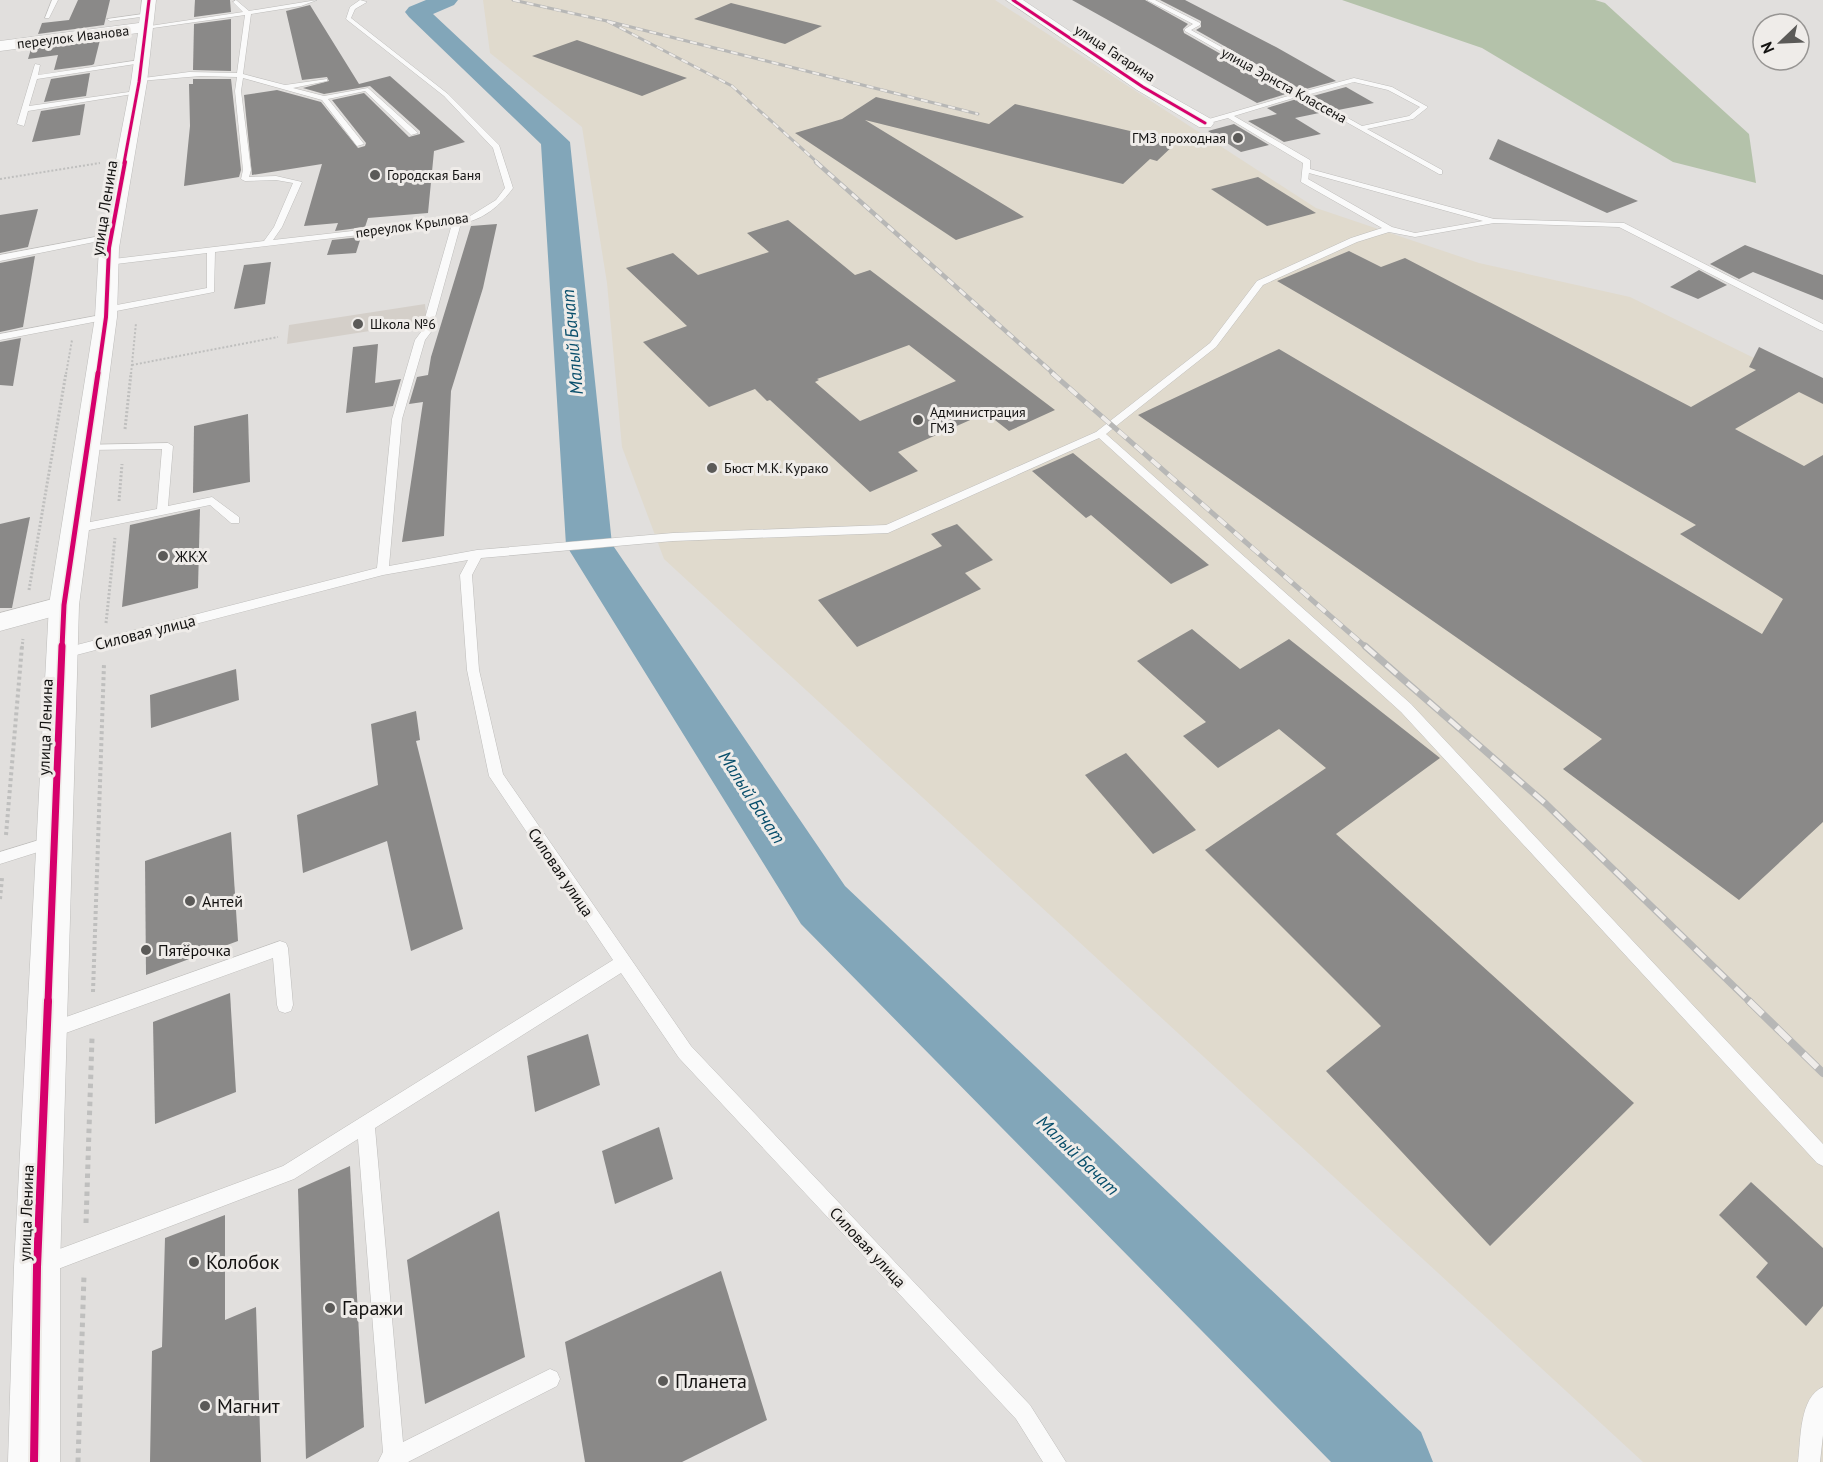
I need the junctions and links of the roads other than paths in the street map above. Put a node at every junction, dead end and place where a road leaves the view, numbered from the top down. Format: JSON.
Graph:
{"nodes":[{"id":1,"x":55,"y":0,"type":"edge"},
{"id":2,"x":314,"y":0,"type":"edge"},
{"id":3,"x":363,"y":0,"type":"edge"},
{"id":4,"x":1013,"y":0,"type":"edge"},
{"id":5,"x":1150,"y":0,"type":"edge"},
{"id":6,"x":236,"y":2,"type":"dead end"},
{"id":7,"x":248,"y":13,"type":"junction"},
{"id":8,"x":148,"y":14,"type":"edge"},
{"id":9,"x":47,"y":17,"type":"dead end"},
{"id":10,"x":110,"y":19,"type":"dead end"},
{"id":11,"x":0,"y":46,"type":"edge"},
{"id":12,"x":37,"y":65,"type":"dead end"},
{"id":13,"x":238,"y":75,"type":"junction"},
{"id":14,"x":34,"y":77,"type":"junction"},
{"id":15,"x":139,"y":78,"type":"junction"},
{"id":16,"x":325,"y":80,"type":"dead end"},
{"id":17,"x":286,"y":87,"type":"junction"},
{"id":18,"x":1302,"y":95,"type":"junction"},
{"id":19,"x":324,"y":98,"type":"junction"},
{"id":20,"x":25,"y":109,"type":"junction"},
{"id":21,"x":1228,"y":115,"type":"junction"},
{"id":22,"x":1205,"y":123,"type":"joint"},
{"id":23,"x":21,"y":124,"type":"dead end"},
{"id":24,"x":1360,"y":128,"type":"junction"},
{"id":25,"x":414,"y":133,"type":"dead end"},
{"id":26,"x":360,"y":144,"type":"dead end"},
{"id":27,"x":1306,"y":170,"type":"junction"},
{"id":28,"x":1439,"y":172,"type":"dead end"},
{"id":29,"x":1494,"y":221,"type":"junction"},
{"id":30,"x":457,"y":222,"type":"junction"},
{"id":31,"x":1389,"y":229,"type":"junction"},
{"id":32,"x":111,"y":236,"type":"junction"},
{"id":33,"x":267,"y":243,"type":"junction"},
{"id":34,"x":211,"y":250,"type":"junction"},
{"id":35,"x":0,"y":258,"type":"edge"},
{"id":36,"x":108,"y":262,"type":"junction"},
{"id":37,"x":106,"y":314,"type":"junction"},
{"id":38,"x":1823,"y":328,"type":"edge"},
{"id":39,"x":0,"y":337,"type":"edge"},
{"id":40,"x":1100,"y":434,"type":"junction"},
{"id":41,"x":87,"y":447,"type":"junction"},
{"id":42,"x":162,"y":511,"type":"junction"},
{"id":43,"x":235,"y":519,"type":"dead end"},
{"id":44,"x":75,"y":529,"type":"junction"},
{"id":45,"x":477,"y":554,"type":"junction"},
{"id":46,"x":383,"y":572,"type":"junction"},
{"id":47,"x":64,"y":605,"type":"junction"},
{"id":48,"x":0,"y":622,"type":"edge"},
{"id":49,"x":61,"y":654,"type":"junction"},
{"id":50,"x":54,"y":841,"type":"junction"},
{"id":51,"x":2,"y":857,"type":"edge"},
{"id":52,"x":623,"y":963,"type":"junction"},
{"id":53,"x":285,"y":1005,"type":"dead end"},
{"id":54,"x":47,"y":1031,"type":"junction"},
{"id":55,"x":366,"y":1124,"type":"junction"},
{"id":56,"x":1823,"y":1157,"type":"edge"},
{"id":57,"x":38,"y":1267,"type":"junction"},
{"id":58,"x":550,"y":1378,"type":"dead end"},
{"id":59,"x":1823,"y":1397,"type":"edge"},
{"id":60,"x":391,"y":1461,"type":"edge"},
{"id":61,"x":34,"y":1462,"type":"edge"},
{"id":62,"x":1054,"y":1462,"type":"edge"},
{"id":63,"x":1809,"y":1462,"type":"edge"}],
"edges":[{"from":1,"to":9,"type":"lane"},
{"from":2,"to":7,"type":"lane"},
{"from":3,"to":30,"type":"lane","name":"переулок Крылова"},
{"from":4,"to":22,"type":"street","name":"улица Гагарина"},
{"from":5,"to":18,"type":"lane","name":"улица Эрнста Классена"},
{"from":6,"to":7,"type":"lane"},
{"from":7,"to":8,"type":"lane"},
{"from":7,"to":13,"type":"lane"},
{"from":8,"to":10,"type":"lane"},
{"from":8,"to":11,"type":"street","name":"переулок Иванова"},
{"from":8,"to":15,"type":"street","name":"улица Ленина"},
{"from":12,"to":14,"type":"lane"},
{"from":13,"to":15,"type":"lane"},
{"from":13,"to":17,"type":"lane"},
{"from":13,"to":33,"type":"lane"},
{"from":14,"to":15,"type":"lane"},
{"from":14,"to":20,"type":"lane"},
{"from":15,"to":20,"type":"lane"},
{"from":15,"to":32,"type":"street","name":"улица Ленина"},
{"from":16,"to":17,"type":"lane"},
{"from":17,"to":19,"type":"lane"},
{"from":18,"to":21,"type":"lane"},
{"from":18,"to":24,"type":"lane","name":"улица Эрнста Классена"},
{"from":18,"to":24,"type":"lane"},
{"from":19,"to":25,"type":"lane"},
{"from":19,"to":26,"type":"lane"},
{"from":20,"to":23,"type":"lane"},
{"from":21,"to":22,"type":"lane"},
{"from":21,"to":27,"type":"lane"},
{"from":24,"to":28,"type":"lane","name":"улица Эрнста Классена"},
{"from":27,"to":29,"type":"lane"},
{"from":27,"to":31,"type":"lane"},
{"from":29,"to":31,"type":"lane"},
{"from":29,"to":38,"type":"lane"},
{"from":30,"to":33,"type":"lane","name":"переулок Крылова"},
{"from":30,"to":46,"type":"lane"},
{"from":31,"to":40,"type":"lane"},
{"from":32,"to":35,"type":"lane"},
{"from":32,"to":36,"type":"street","name":"улица Ленина"},
{"from":33,"to":34,"type":"lane","name":"переулок Крылова"},
{"from":34,"to":36,"type":"lane","name":"переулок Крылова"},
{"from":34,"to":37,"type":"lane"},
{"from":36,"to":37,"type":"street","name":"улица Ленина"},
{"from":37,"to":39,"type":"lane"},
{"from":37,"to":41,"type":"street","name":"улица Ленина"},
{"from":40,"to":45,"type":"lane"},
{"from":40,"to":56,"type":"lane"},
{"from":41,"to":42,"type":"lane"},
{"from":41,"to":44,"type":"street","name":"улица Ленина"},
{"from":42,"to":43,"type":"lane"},
{"from":42,"to":44,"type":"lane"},
{"from":44,"to":47,"type":"street","name":"улица Ленина"},
{"from":45,"to":46,"type":"lane","name":"Силовая улица"},
{"from":45,"to":52,"type":"lane","name":"Силовая улица"},
{"from":46,"to":49,"type":"lane","name":"Силовая улица"},
{"from":47,"to":48,"type":"street"},
{"from":47,"to":49,"type":"street","name":"улица Ленина"},
{"from":49,"to":50,"type":"street","name":"улица Ленина"},
{"from":50,"to":51,"type":"lane"},
{"from":50,"to":54,"type":"street","name":"улица Ленина"},
{"from":52,"to":55,"type":"lane"},
{"from":52,"to":62,"type":"lane","name":"Силовая улица"},
{"from":53,"to":54,"type":"lane"},
{"from":54,"to":57,"type":"street","name":"улица Ленина"},
{"from":55,"to":57,"type":"lane"},
{"from":55,"to":60,"type":"lane"},
{"from":57,"to":61,"type":"street","name":"улица Ленина"},
{"from":58,"to":60,"type":"lane"},
{"from":59,"to":63,"type":"lane"}]}
